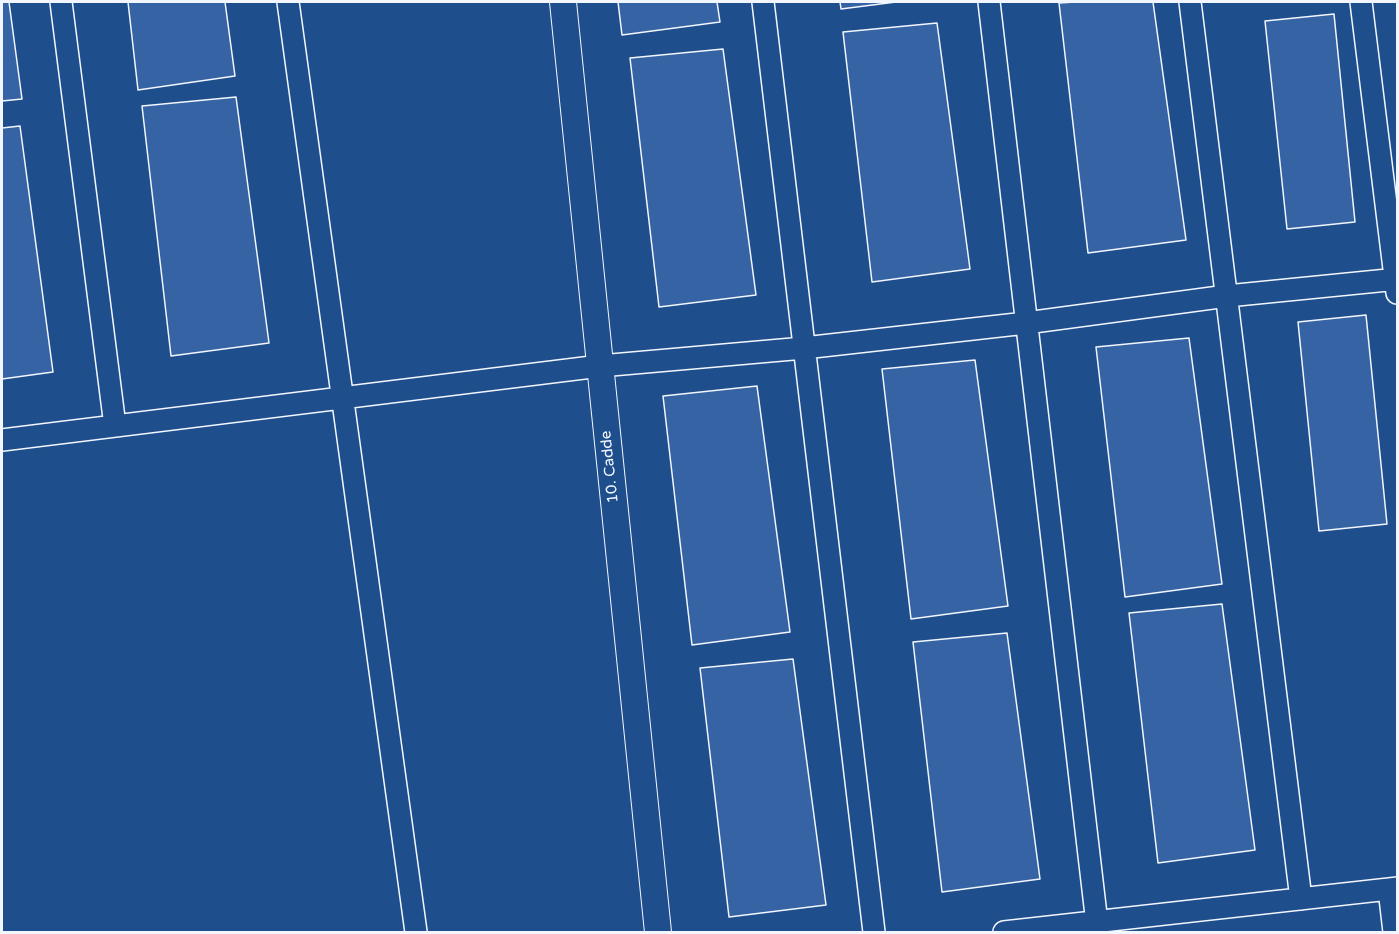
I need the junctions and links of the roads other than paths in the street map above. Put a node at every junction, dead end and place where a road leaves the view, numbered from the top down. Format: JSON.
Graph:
{"nodes":[{"id":1,"x":61,"y":2,"type":"edge"},
{"id":2,"x":288,"y":2,"type":"edge"},
{"id":3,"x":563,"y":2,"type":"edge"},
{"id":4,"x":763,"y":2,"type":"edge"},
{"id":5,"x":989,"y":2,"type":"edge"},
{"id":6,"x":1190,"y":2,"type":"edge"},
{"id":7,"x":1361,"y":2,"type":"edge"},
{"id":8,"x":1397,"y":284,"type":"edge"},
{"id":9,"x":1227,"y":296,"type":"junction"},
{"id":10,"x":1026,"y":323,"type":"junction"},
{"id":11,"x":804,"y":348,"type":"junction"},
{"id":12,"x":600,"y":366,"type":"junction"},
{"id":13,"x":342,"y":398,"type":"junction"},
{"id":14,"x":115,"y":426,"type":"junction"},
{"id":15,"x":2,"y":440,"type":"edge"},
{"id":16,"x":1393,"y":889,"type":"edge"},
{"id":17,"x":1301,"y":899,"type":"junction"},
{"id":18,"x":1098,"y":927,"type":"edge"},
{"id":19,"x":416,"y":933,"type":"edge"},
{"id":20,"x":657,"y":933,"type":"edge"},
{"id":21,"x":874,"y":933,"type":"edge"},
{"id":22,"x":1004,"y":933,"type":"edge"},
{"id":23,"x":1394,"y":933,"type":"edge"}],
"edges":[{"from":1,"to":14,"type":"street"},
{"from":2,"to":13,"type":"street"},
{"from":3,"to":12,"type":"street","name":"10. Cadde"},
{"from":4,"to":11,"type":"street"},
{"from":5,"to":10,"type":"street"},
{"from":6,"to":9,"type":"street"},
{"from":7,"to":8,"type":"street"},
{"from":8,"to":9,"type":"street"},
{"from":9,"to":10,"type":"street"},
{"from":9,"to":17,"type":"street"},
{"from":10,"to":11,"type":"street"},
{"from":10,"to":18,"type":"street"},
{"from":11,"to":12,"type":"street"},
{"from":11,"to":21,"type":"street"},
{"from":12,"to":13,"type":"street"},
{"from":12,"to":20,"type":"street","name":"10. Cadde"},
{"from":13,"to":14,"type":"street"},
{"from":13,"to":19,"type":"street"},
{"from":14,"to":15,"type":"street"},
{"from":16,"to":17,"type":"street"},
{"from":16,"to":23,"type":"street"},
{"from":17,"to":18,"type":"street"},
{"from":18,"to":22,"type":"street"}]}
